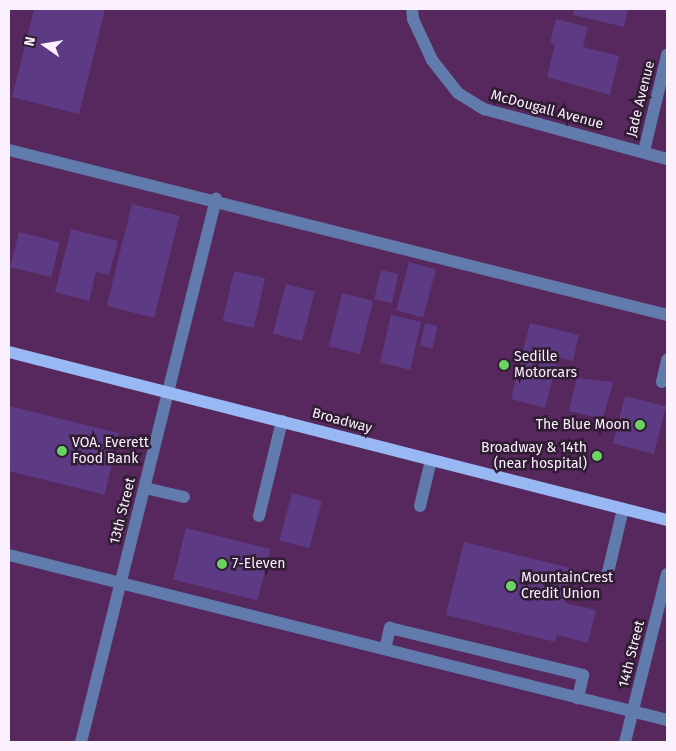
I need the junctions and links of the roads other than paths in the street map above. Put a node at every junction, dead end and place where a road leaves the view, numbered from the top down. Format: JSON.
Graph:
{"nodes":[{"id":1,"x":412,"y":9,"type":"edge"},
{"id":2,"x":667,"y":55,"type":"edge"},
{"id":3,"x":9,"y":150,"type":"edge"},
{"id":4,"x":644,"y":150,"type":"junction"},
{"id":5,"x":667,"y":159,"type":"edge"},
{"id":6,"x":216,"y":199,"type":"junction"},
{"id":7,"x":667,"y":315,"type":"edge"},
{"id":8,"x":9,"y":352,"type":"edge"},
{"id":9,"x":667,"y":360,"type":"edge"},
{"id":10,"x":662,"y":382,"type":"dead end"},
{"id":11,"x":169,"y":392,"type":"junction"},
{"id":12,"x":282,"y":421,"type":"junction"},
{"id":13,"x":431,"y":460,"type":"junction"},
{"id":14,"x":145,"y":488,"type":"junction"},
{"id":15,"x":184,"y":497,"type":"dead end"},
{"id":16,"x":420,"y":506,"type":"dead end"},
{"id":17,"x":622,"y":509,"type":"junction"},
{"id":18,"x":259,"y":516,"type":"dead end"},
{"id":19,"x":667,"y":520,"type":"edge"},
{"id":20,"x":9,"y":555,"type":"edge"},
{"id":21,"x":608,"y":572,"type":"dead end"},
{"id":22,"x":667,"y":574,"type":"edge"},
{"id":23,"x":121,"y":583,"type":"junction"},
{"id":24,"x":384,"y":649,"type":"junction"},
{"id":25,"x":578,"y":698,"type":"junction"},
{"id":26,"x":633,"y":712,"type":"junction"},
{"id":27,"x":667,"y":720,"type":"edge"},
{"id":28,"x":82,"y":742,"type":"edge"},
{"id":29,"x":625,"y":742,"type":"edge"}],
"edges":[{"from":1,"to":4,"type":"street","name":"McDougall Avenue"},
{"from":2,"to":4,"type":"street","name":"Jade Avenue"},
{"from":3,"to":6,"type":"street"},
{"from":4,"to":5,"type":"street","name":"McDougall Avenue"},
{"from":6,"to":7,"type":"street"},
{"from":6,"to":11,"type":"street","name":"13th Street"},
{"from":8,"to":11,"type":"main road","name":"Broadway"},
{"from":9,"to":10,"type":"street"},
{"from":11,"to":12,"type":"main road","name":"Broadway"},
{"from":11,"to":14,"type":"street","name":"13th Street"},
{"from":12,"to":13,"type":"main road","name":"Broadway"},
{"from":12,"to":18,"type":"street"},
{"from":13,"to":16,"type":"street"},
{"from":13,"to":17,"type":"main road","name":"Broadway"},
{"from":14,"to":15,"type":"street"},
{"from":14,"to":23,"type":"street","name":"13th Street"},
{"from":17,"to":19,"type":"main road","name":"Broadway"},
{"from":17,"to":21,"type":"street"},
{"from":20,"to":23,"type":"street"},
{"from":22,"to":26,"type":"street","name":"14th Street"},
{"from":23,"to":24,"type":"street"},
{"from":23,"to":28,"type":"street","name":"13th Street"},
{"from":24,"to":25,"type":"street"},
{"from":24,"to":25,"type":"street"},
{"from":25,"to":26,"type":"street"},
{"from":26,"to":27,"type":"street"},
{"from":26,"to":29,"type":"street","name":"14th Street"}]}
